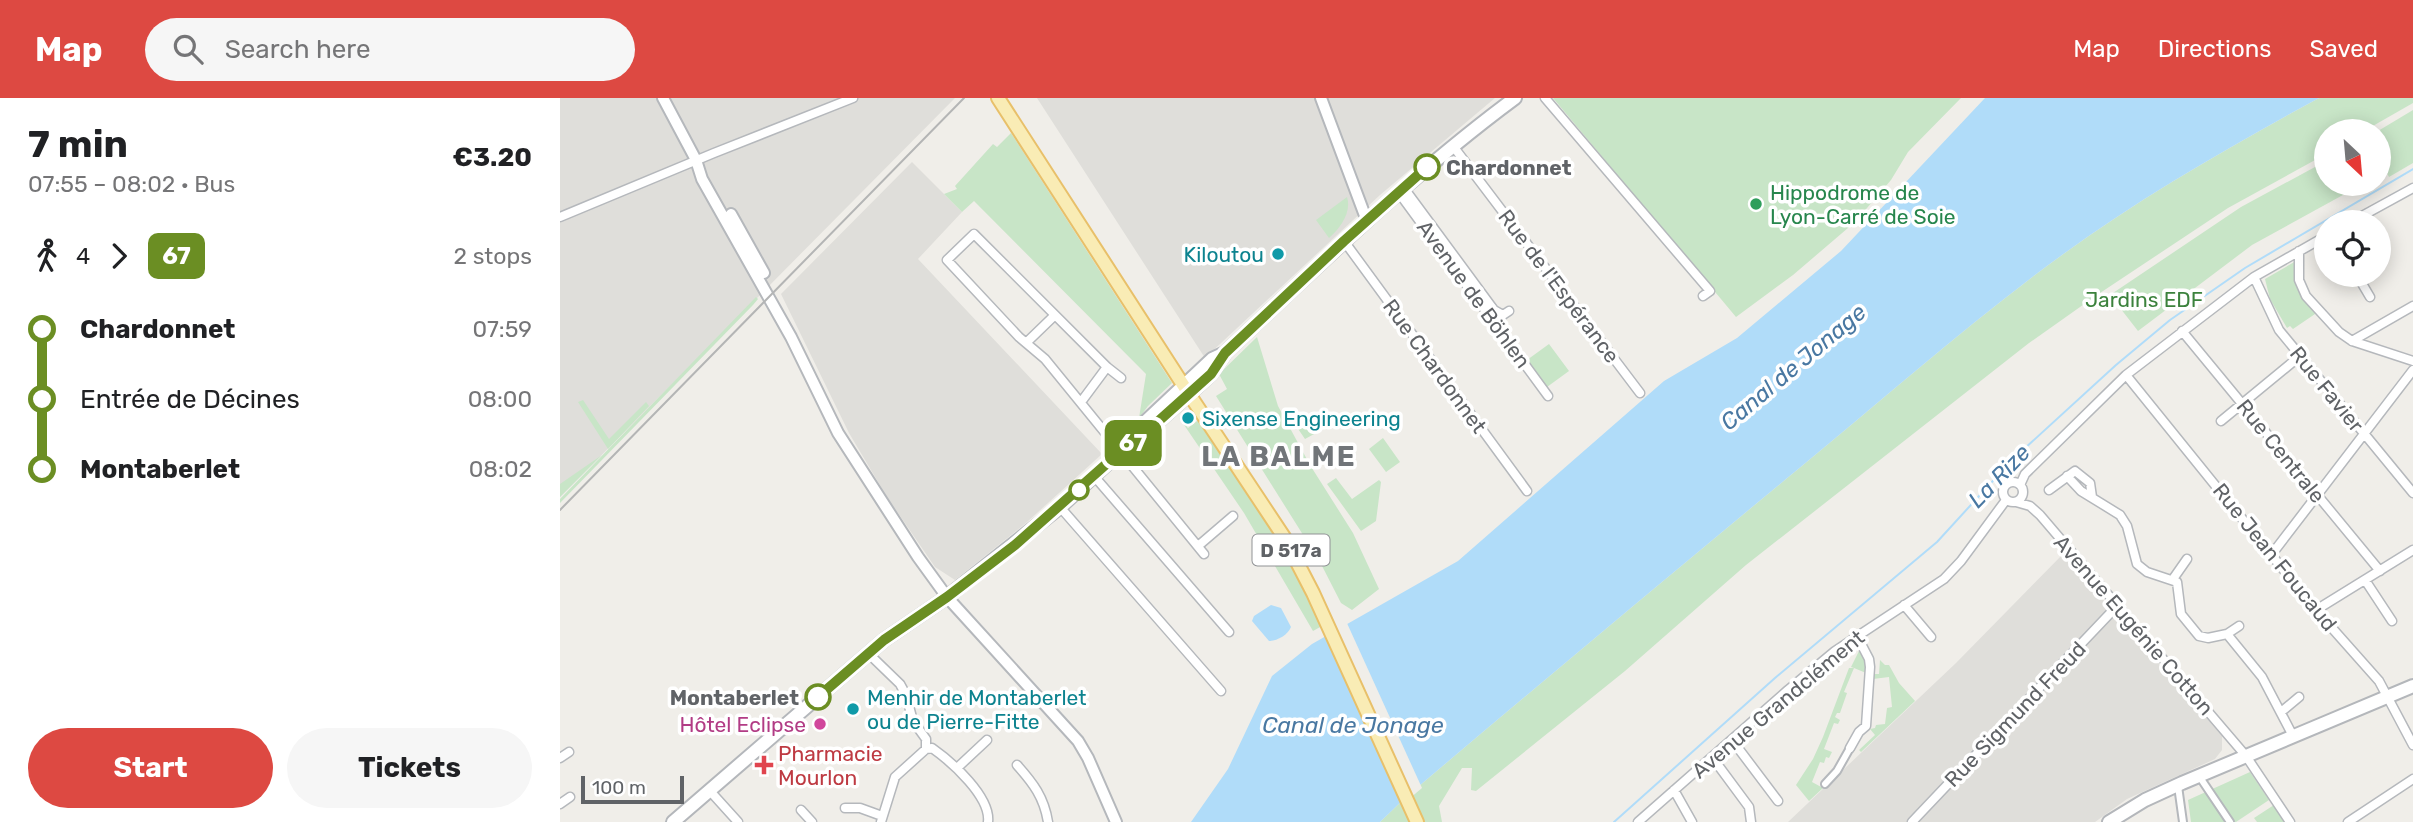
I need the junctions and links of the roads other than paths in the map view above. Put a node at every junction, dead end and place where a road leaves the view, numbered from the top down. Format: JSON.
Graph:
{"nodes":[{"id":1,"x":663,"y":98,"type":"edge"},
{"id":2,"x":853,"y":98,"type":"edge"},
{"id":3,"x":998,"y":98,"type":"edge"},
{"id":4,"x":1321,"y":98,"type":"edge"},
{"id":5,"x":1514,"y":98,"type":"edge"},
{"id":6,"x":1545,"y":98,"type":"edge"},
{"id":7,"x":1453,"y":146,"type":"junction"},
{"id":8,"x":696,"y":160,"type":"junction"},
{"id":9,"x":2413,"y":188,"type":"edge"},
{"id":10,"x":1402,"y":191,"type":"junction"},
{"id":11,"x":2373,"y":210,"type":"edge"},
{"id":12,"x":560,"y":217,"type":"edge"},
{"id":13,"x":1367,"y":221,"type":"junction"},
{"id":14,"x":1344,"y":241,"type":"junction"},
{"id":15,"x":2314,"y":243,"type":"edge"},
{"id":16,"x":2299,"y":251,"type":"junction"},
{"id":17,"x":2254,"y":277,"type":"junction"},
{"id":18,"x":2364,"y":287,"type":"edge"},
{"id":19,"x":1703,"y":296,"type":"dead end"},
{"id":20,"x":2370,"y":297,"type":"dead end"},
{"id":21,"x":2413,"y":306,"type":"edge"},
{"id":22,"x":1509,"y":311,"type":"dead end"},
{"id":23,"x":1055,"y":315,"type":"junction"},
{"id":24,"x":2182,"y":331,"type":"junction"},
{"id":25,"x":2352,"y":341,"type":"junction"},
{"id":26,"x":1026,"y":343,"type":"junction"},
{"id":27,"x":2300,"y":356,"type":"junction"},
{"id":28,"x":2413,"y":361,"type":"edge"},
{"id":29,"x":1107,"y":367,"type":"junction"},
{"id":30,"x":2413,"y":370,"type":"edge"},
{"id":31,"x":2126,"y":375,"type":"junction"},
{"id":32,"x":1121,"y":378,"type":"dead end"},
{"id":33,"x":1186,"y":390,"type":"junction"},
{"id":34,"x":1640,"y":393,"type":"dead end"},
{"id":35,"x":1548,"y":396,"type":"dead end"},
{"id":36,"x":1081,"y":402,"type":"junction"},
{"id":37,"x":2242,"y":404,"type":"junction"},
{"id":38,"x":2221,"y":421,"type":"dead end"},
{"id":39,"x":2364,"y":435,"type":"junction"},
{"id":40,"x":1121,"y":451,"type":"junction"},
{"id":41,"x":1094,"y":476,"type":"junction"},
{"id":42,"x":2020,"y":485,"type":"junction"},
{"id":43,"x":2049,"y":490,"type":"dead end"},
{"id":44,"x":1527,"y":491,"type":"dead end"},
{"id":45,"x":2413,"y":493,"type":"edge"},
{"id":46,"x":2316,"y":494,"type":"junction"},
{"id":47,"x":2006,"y":500,"type":"junction"},
{"id":48,"x":2015,"y":502,"type":"junction"},
{"id":49,"x":1060,"y":507,"type":"junction"},
{"id":50,"x":1233,"y":516,"type":"dead end"},
{"id":51,"x":1198,"y":546,"type":"junction"},
{"id":52,"x":2413,"y":550,"type":"edge"},
{"id":53,"x":1204,"y":554,"type":"dead end"},
{"id":54,"x":2272,"y":554,"type":"junction"},
{"id":55,"x":2187,"y":559,"type":"dead end"},
{"id":56,"x":2380,"y":571,"type":"junction"},
{"id":57,"x":2173,"y":579,"type":"junction"},
{"id":58,"x":2365,"y":580,"type":"junction"},
{"id":59,"x":947,"y":597,"type":"junction"},
{"id":60,"x":1904,"y":605,"type":"junction"},
{"id":61,"x":2117,"y":606,"type":"junction"},
{"id":62,"x":2316,"y":610,"type":"junction"},
{"id":63,"x":2392,"y":621,"type":"dead end"},
{"id":64,"x":2239,"y":626,"type":"dead end"},
{"id":65,"x":1229,"y":632,"type":"dead end"},
{"id":66,"x":2227,"y":634,"type":"junction"},
{"id":67,"x":1857,"y":636,"type":"junction"},
{"id":68,"x":1931,"y":637,"type":"dead end"},
{"id":69,"x":869,"y":654,"type":"junction"},
{"id":70,"x":2413,"y":686,"type":"edge"},
{"id":71,"x":1221,"y":691,"type":"dead end"},
{"id":72,"x":2386,"y":695,"type":"junction"},
{"id":73,"x":2299,"y":697,"type":"dead end"},
{"id":74,"x":2281,"y":712,"type":"junction"},
{"id":75,"x":2293,"y":736,"type":"junction"},
{"id":76,"x":987,"y":740,"type":"dead end"},
{"id":77,"x":1732,"y":740,"type":"junction"},
{"id":78,"x":2413,"y":745,"type":"edge"},
{"id":79,"x":1850,"y":748,"type":"joint"},
{"id":80,"x":929,"y":749,"type":"junction"},
{"id":81,"x":569,"y":752,"type":"dead end"},
{"id":82,"x":2246,"y":756,"type":"junction"},
{"id":83,"x":1713,"y":757,"type":"junction"},
{"id":84,"x":560,"y":758,"type":"edge"},
{"id":85,"x":1017,"y":765,"type":"dead end"},
{"id":86,"x":957,"y":768,"type":"junction"},
{"id":87,"x":2199,"y":776,"type":"junction"},
{"id":88,"x":2413,"y":779,"type":"edge"},
{"id":89,"x":1825,"y":784,"type":"dead end"},
{"id":90,"x":2178,"y":785,"type":"junction"},
{"id":91,"x":1674,"y":790,"type":"junction"},
{"id":92,"x":710,"y":791,"type":"junction"},
{"id":93,"x":570,"y":797,"type":"dead end"},
{"id":94,"x":1778,"y":801,"type":"dead end"},
{"id":95,"x":560,"y":804,"type":"edge"},
{"id":96,"x":845,"y":808,"type":"dead end"},
{"id":97,"x":801,"y":810,"type":"dead end"},
{"id":98,"x":882,"y":819,"type":"edge"},
{"id":99,"x":1416,"y":820,"type":"edge"},
{"id":100,"x":735,"y":821,"type":"edge"},
{"id":101,"x":673,"y":822,"type":"edge"},
{"id":102,"x":812,"y":822,"type":"edge"},
{"id":103,"x":988,"y":822,"type":"edge"},
{"id":104,"x":1048,"y":822,"type":"edge"},
{"id":105,"x":1116,"y":822,"type":"edge"},
{"id":106,"x":1638,"y":822,"type":"edge"},
{"id":107,"x":1692,"y":822,"type":"edge"},
{"id":108,"x":1751,"y":822,"type":"edge"},
{"id":109,"x":1912,"y":822,"type":"edge"},
{"id":110,"x":2109,"y":822,"type":"edge"},
{"id":111,"x":2183,"y":822,"type":"edge"},
{"id":112,"x":2230,"y":822,"type":"edge"},
{"id":113,"x":2290,"y":822,"type":"edge"},
{"id":114,"x":2348,"y":822,"type":"edge"}],
"edges":[{"from":1,"to":8,"type":"street"},
{"from":2,"to":8,"type":"street"},
{"from":3,"to":33,"type":"main road"},
{"from":4,"to":13,"type":"street"},
{"from":5,"to":7,"type":"main road"},
{"from":6,"to":19,"type":"street"},
{"from":7,"to":10,"type":"main road"},
{"from":7,"to":34,"type":"street","name":"Rue de l'Espérance"},
{"from":8,"to":12,"type":"street"},
{"from":8,"to":59,"type":"street"},
{"from":9,"to":11,"type":"street"},
{"from":10,"to":13,"type":"main road"},
{"from":10,"to":22,"type":"street"},
{"from":10,"to":35,"type":"street","name":"Avenue de Böhlen"},
{"from":13,"to":14,"type":"main road"},
{"from":14,"to":33,"type":"main road"},
{"from":14,"to":44,"type":"street","name":"Rue Chardonnet"},
{"from":15,"to":16,"type":"street"},
{"from":16,"to":17,"type":"street"},
{"from":16,"to":25,"type":"street"},
{"from":17,"to":24,"type":"street"},
{"from":17,"to":27,"type":"street","name":"Rue Favier"},
{"from":18,"to":20,"type":"street"},
{"from":21,"to":25,"type":"street"},
{"from":23,"to":26,"type":"street"},
{"from":23,"to":26,"type":"street"},
{"from":23,"to":29,"type":"street"},
{"from":24,"to":31,"type":"street"},
{"from":24,"to":37,"type":"street","name":"Rue Centrale"},
{"from":25,"to":28,"type":"street"},
{"from":26,"to":36,"type":"street"},
{"from":27,"to":37,"type":"street"},
{"from":27,"to":39,"type":"street","name":"Rue Favier"},
{"from":29,"to":32,"type":"street"},
{"from":29,"to":36,"type":"street"},
{"from":30,"to":39,"type":"street"},
{"from":31,"to":42,"type":"street"},
{"from":31,"to":54,"type":"street","name":"Rue Jean Foucaud"},
{"from":33,"to":40,"type":"main road"},
{"from":33,"to":99,"type":"main road","number":"D 517a"},
{"from":36,"to":40,"type":"street"},
{"from":37,"to":38,"type":"street"},
{"from":37,"to":46,"type":"street","name":"Rue Centrale"},
{"from":39,"to":45,"type":"street","name":"Rue Favier"},
{"from":39,"to":46,"type":"street"},
{"from":40,"to":41,"type":"main road"},
{"from":40,"to":51,"type":"street"},
{"from":41,"to":49,"type":"main road"},
{"from":41,"to":65,"type":"street"},
{"from":42,"to":47,"type":"street"},
{"from":42,"to":48,"type":"street"},
{"from":43,"to":57,"type":"street"},
{"from":46,"to":54,"type":"street"},
{"from":46,"to":56,"type":"street","name":"Rue Centrale"},
{"from":47,"to":48,"type":"street"},
{"from":47,"to":60,"type":"street","name":"Avenue Grandclément"},
{"from":48,"to":61,"type":"street","name":"Avenue Eugénie Cotton"},
{"from":49,"to":59,"type":"main road"},
{"from":49,"to":71,"type":"street"},
{"from":50,"to":51,"type":"street"},
{"from":51,"to":53,"type":"street"},
{"from":52,"to":56,"type":"street"},
{"from":54,"to":62,"type":"street","name":"Rue Jean Foucaud"},
{"from":55,"to":57,"type":"street"},
{"from":56,"to":58,"type":"street"},
{"from":57,"to":66,"type":"street"},
{"from":58,"to":62,"type":"street"},
{"from":58,"to":63,"type":"street"},
{"from":59,"to":69,"type":"main road"},
{"from":59,"to":105,"type":"street"},
{"from":60,"to":67,"type":"street","name":"Avenue Grandclément"},
{"from":60,"to":68,"type":"street"},
{"from":61,"to":82,"type":"street","name":"Avenue Eugénie Cotton"},
{"from":61,"to":109,"type":"street","name":"Rue Sigmund Freud"},
{"from":62,"to":72,"type":"street","name":"Rue Jean Foucaud"},
{"from":64,"to":66,"type":"street"},
{"from":66,"to":74,"type":"street"},
{"from":67,"to":77,"type":"street","name":"Avenue Grandclément"},
{"from":67,"to":79,"type":"street"},
{"from":69,"to":80,"type":"street"},
{"from":69,"to":92,"type":"main road"},
{"from":70,"to":72,"type":"main road"},
{"from":72,"to":75,"type":"main road"},
{"from":72,"to":78,"type":"street","name":"Rue Jean Foucaud"},
{"from":73,"to":74,"type":"street"},
{"from":74,"to":75,"type":"street"},
{"from":75,"to":82,"type":"main road"},
{"from":76,"to":86,"type":"street"},
{"from":77,"to":83,"type":"street","name":"Avenue Grandclément"},
{"from":77,"to":94,"type":"street"},
{"from":79,"to":89,"type":"street"},
{"from":80,"to":86,"type":"street"},
{"from":80,"to":98,"type":"street"},
{"from":81,"to":84,"type":"street"},
{"from":82,"to":87,"type":"main road"},
{"from":82,"to":113,"type":"street","name":"Avenue Eugénie Cotton"},
{"from":83,"to":91,"type":"street","name":"Avenue Grandclément"},
{"from":83,"to":108,"type":"street"},
{"from":85,"to":104,"type":"street"},
{"from":86,"to":103,"type":"street"},
{"from":87,"to":90,"type":"main road"},
{"from":87,"to":112,"type":"street"},
{"from":88,"to":114,"type":"street"},
{"from":90,"to":110,"type":"main road"},
{"from":90,"to":111,"type":"street"},
{"from":91,"to":106,"type":"street","name":"Avenue Grandclément"},
{"from":91,"to":107,"type":"street"},
{"from":92,"to":100,"type":"street"},
{"from":92,"to":101,"type":"main road"},
{"from":93,"to":95,"type":"street"},
{"from":96,"to":98,"type":"street"},
{"from":97,"to":102,"type":"street"}]}
